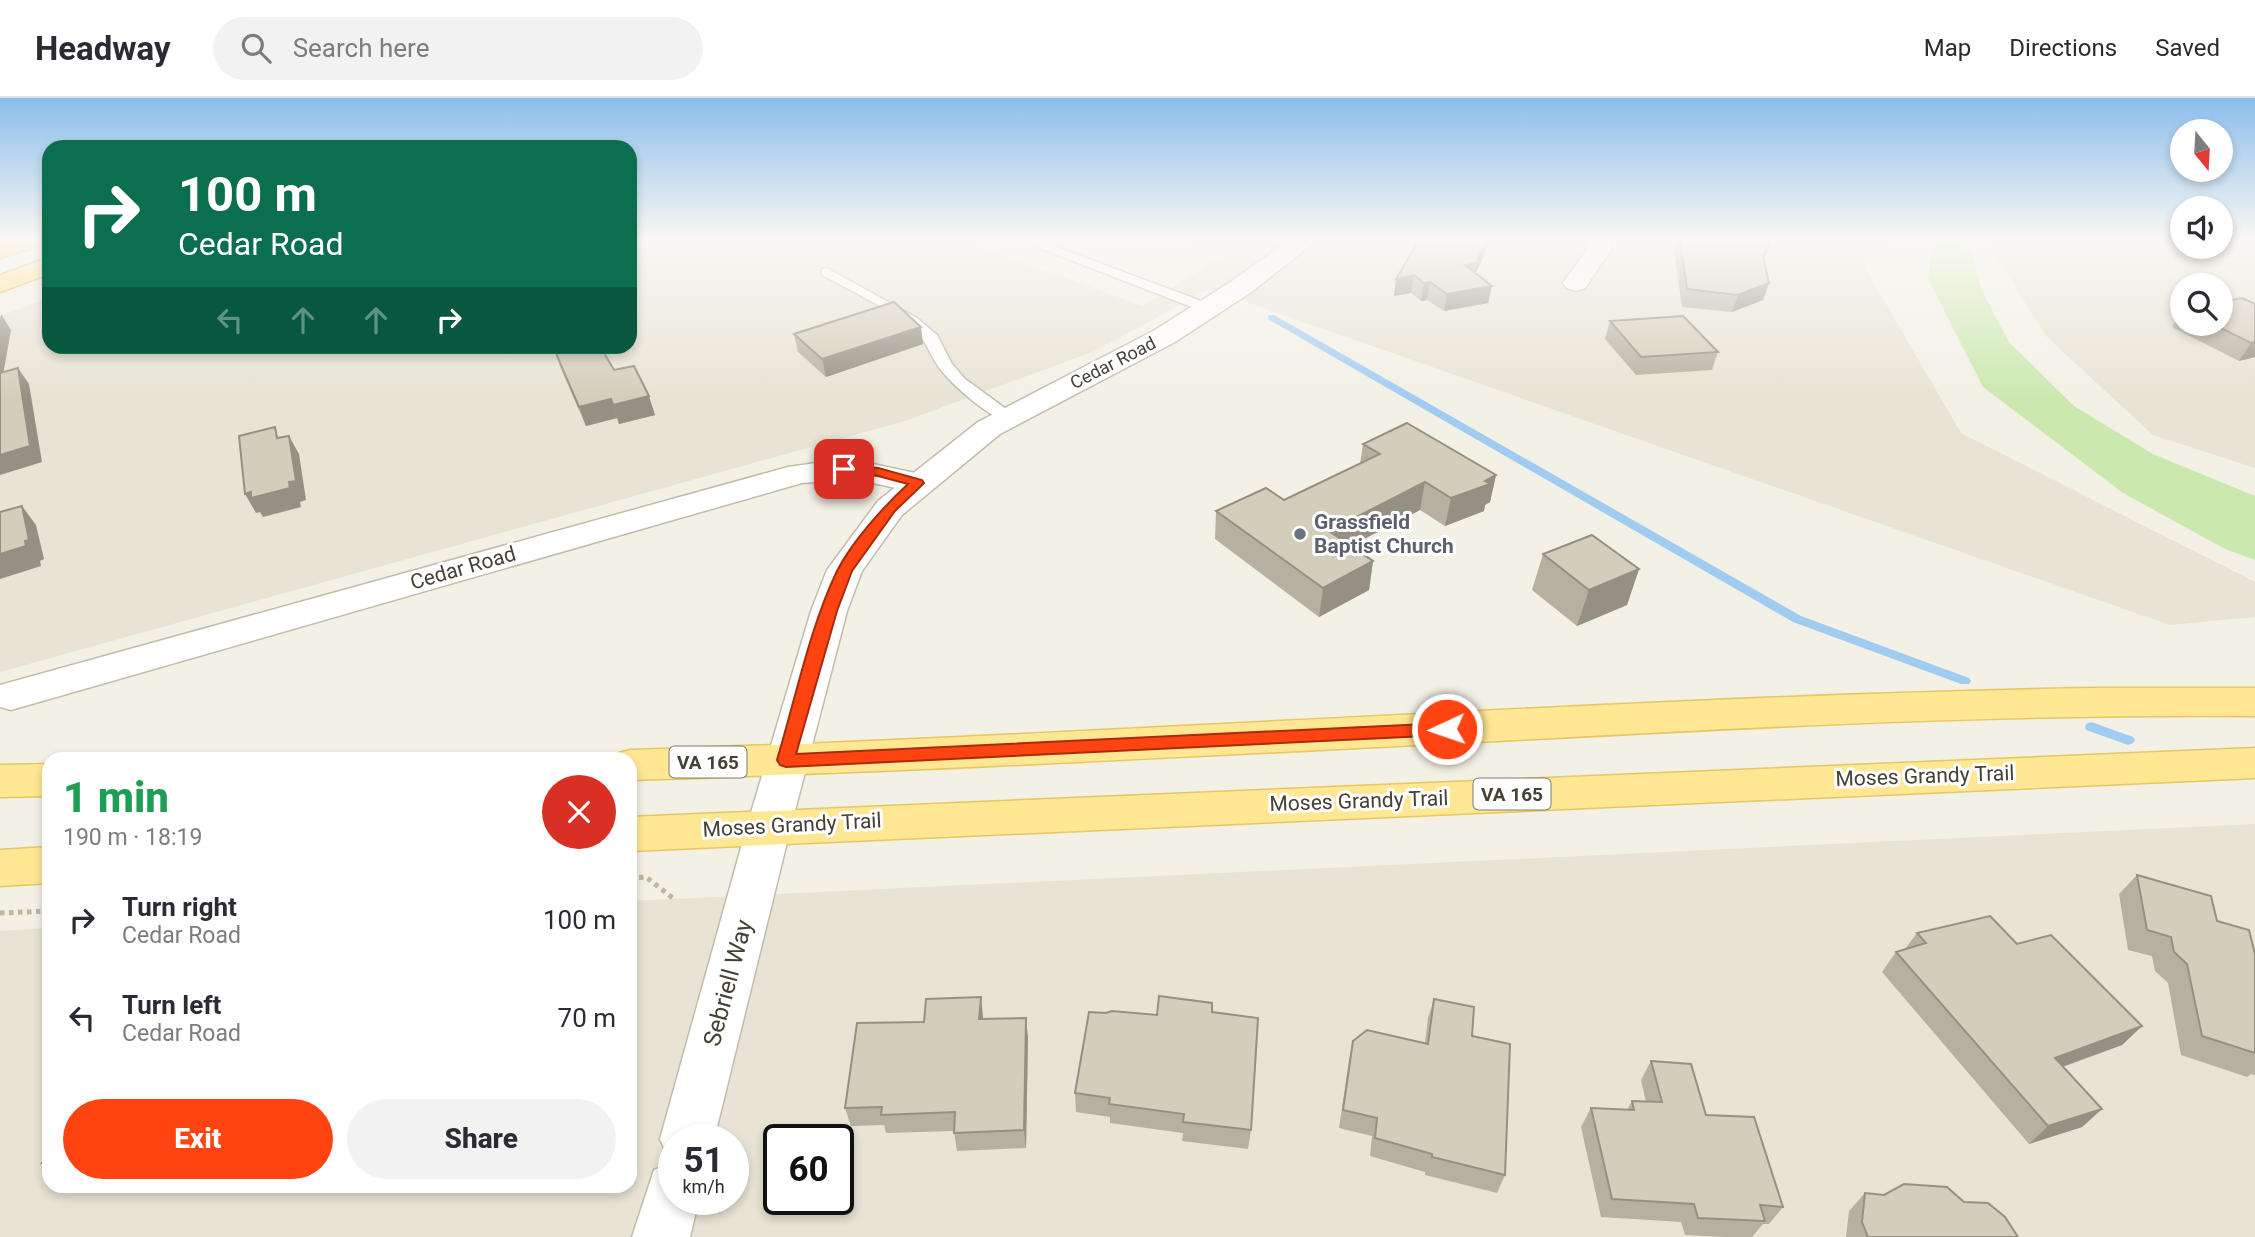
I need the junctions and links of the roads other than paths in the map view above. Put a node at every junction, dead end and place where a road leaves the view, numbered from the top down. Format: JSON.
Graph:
{"nodes":[{"id":1,"x":864,"y":292,"type":"edge"},
{"id":2,"x":1165,"y":292,"type":"edge"},
{"id":3,"x":1233,"y":292,"type":"edge"},
{"id":4,"x":1207,"y":308,"type":"junction"},
{"id":5,"x":1007,"y":418,"type":"junction"},
{"id":6,"x":918,"y":483,"type":"junction"},
{"id":7,"x":11,"y":696,"type":"dead end"},
{"id":8,"x":2255,"y":702,"type":"edge"},
{"id":9,"x":786,"y":760,"type":"junction"},
{"id":10,"x":2255,"y":763,"type":"edge"},
{"id":11,"x":637,"y":765,"type":"edge"},
{"id":12,"x":42,"y":780,"type":"edge"},
{"id":13,"x":0,"y":781,"type":"edge"},
{"id":14,"x":769,"y":826,"type":"junction"},
{"id":15,"x":637,"y":834,"type":"edge"},
{"id":16,"x":42,"y":865,"type":"edge"},
{"id":17,"x":0,"y":868,"type":"edge"},
{"id":18,"x":691,"y":1124,"type":"edge"},
{"id":19,"x":667,"y":1215,"type":"edge"},
{"id":20,"x":661,"y":1237,"type":"edge"}],
"edges":[{"from":1,"to":5,"type":"lane"},
{"from":2,"to":4,"type":"lane"},
{"from":3,"to":4,"type":"street","name":"Cedar Road"},
{"from":4,"to":5,"type":"street","name":"Cedar Road"},
{"from":5,"to":6,"type":"street","name":"Cedar Road"},
{"from":6,"to":7,"type":"street","name":"Cedar Road"},
{"from":6,"to":9,"type":"street","name":"Cedar Road"},
{"from":8,"to":9,"type":"main road","number":"VA 165"},
{"from":9,"to":11,"type":"main road","number":"VA 165"},
{"from":9,"to":14,"type":"street","name":"Cedar Road"},
{"from":10,"to":14,"type":"main road","name":"Moses Grandy Trail","number":"VA 165"},
{"from":12,"to":13,"type":"main road"},
{"from":14,"to":15,"type":"main road","name":"Moses Grandy Trail","number":"VA 165"},
{"from":14,"to":18,"type":"street","name":"Sebriell Way"},
{"from":16,"to":17,"type":"main road"},
{"from":19,"to":20,"type":"street"}]}
